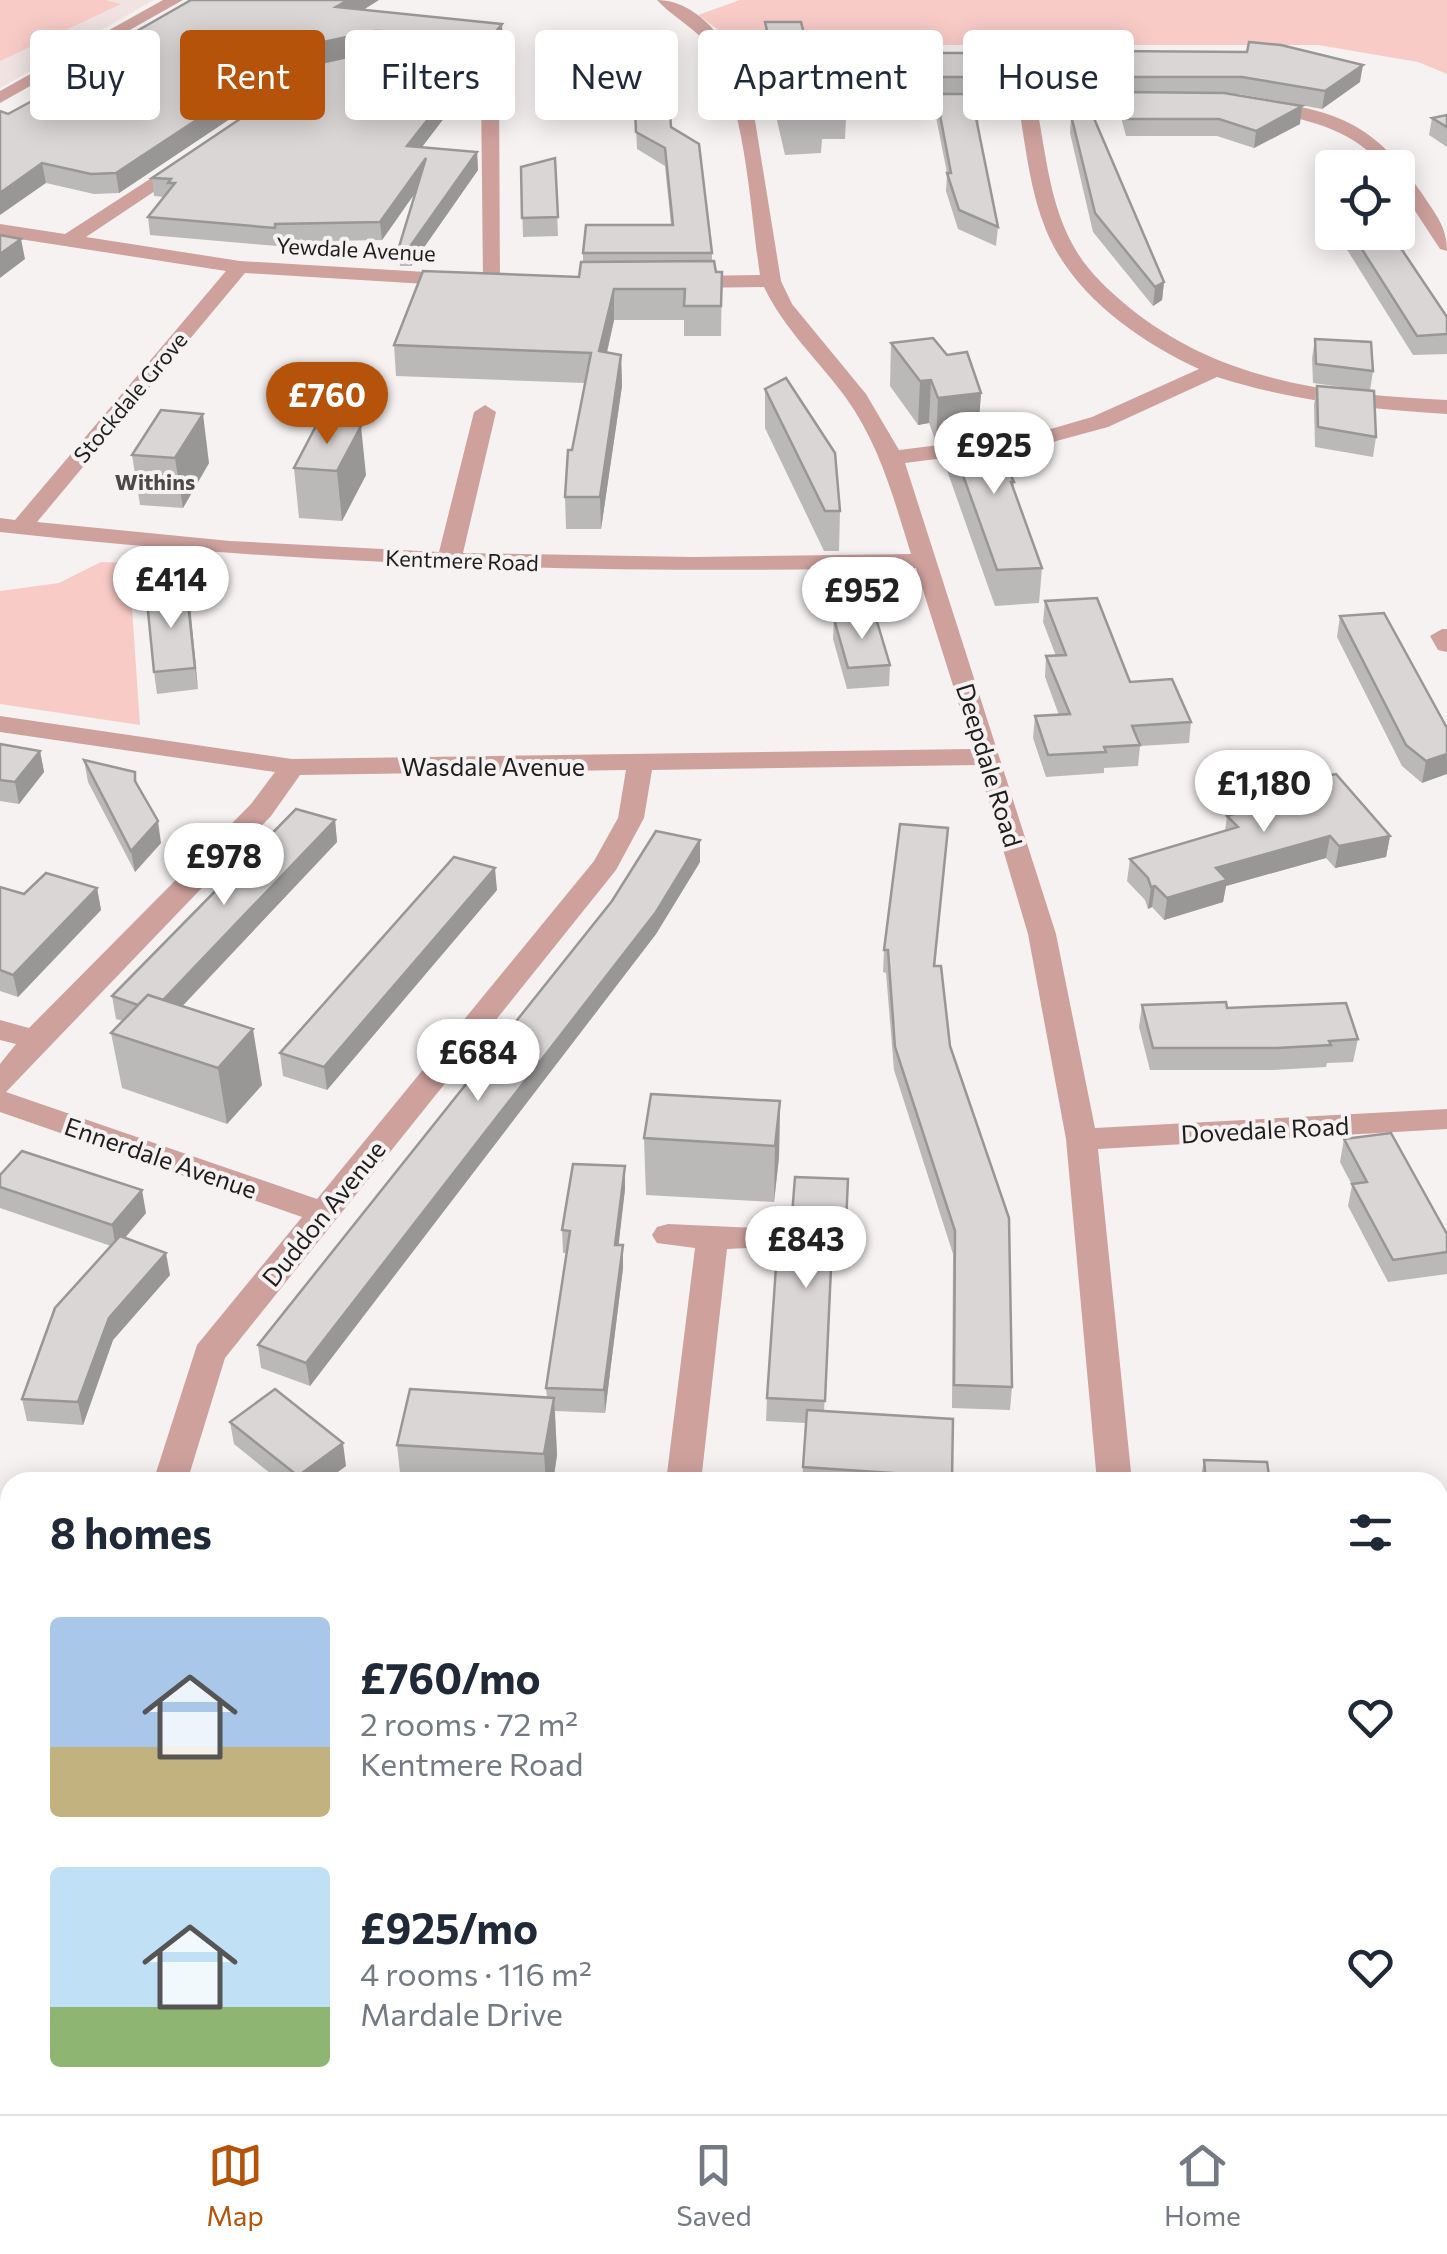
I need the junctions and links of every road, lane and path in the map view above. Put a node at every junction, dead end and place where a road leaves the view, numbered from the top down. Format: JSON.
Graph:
{"nodes":[{"id":1,"x":175,"y":0,"type":"edge"},
{"id":2,"x":666,"y":0,"type":"edge"},
{"id":3,"x":702,"y":30,"type":"edge"},
{"id":4,"x":0,"y":98,"type":"edge"},
{"id":5,"x":1134,"y":102,"type":"edge"},
{"id":6,"x":1174,"y":102,"type":"edge"},
{"id":7,"x":1238,"y":103,"type":"edge"},
{"id":8,"x":492,"y":120,"type":"edge"},
{"id":9,"x":746,"y":120,"type":"edge"},
{"id":10,"x":1030,"y":120,"type":"edge"},
{"id":11,"x":205,"y":149,"type":"edge"},
{"id":12,"x":1377,"y":150,"type":"edge"},
{"id":13,"x":1415,"y":198,"type":"edge"},
{"id":14,"x":0,"y":230,"type":"edge"},
{"id":15,"x":66,"y":242,"type":"junction"},
{"id":16,"x":1447,"y":245,"type":"edge"},
{"id":17,"x":240,"y":267,"type":"junction"},
{"id":18,"x":771,"y":281,"type":"junction"},
{"id":19,"x":666,"y":282,"type":"edge"},
{"id":20,"x":1212,"y":370,"type":"junction"},
{"id":21,"x":1447,"y":407,"type":"edge"},
{"id":22,"x":485,"y":410,"type":"dead end"},
{"id":23,"x":892,"y":458,"type":"junction"},
{"id":24,"x":10,"y":526,"type":"edge"},
{"id":25,"x":449,"y":560,"type":"junction"},
{"id":26,"x":925,"y":561,"type":"junction"},
{"id":27,"x":1447,"y":636,"type":"edge"},
{"id":28,"x":1447,"y":645,"type":"edge"},
{"id":29,"x":0,"y":724,"type":"edge"},
{"id":30,"x":990,"y":757,"type":"junction"},
{"id":31,"x":640,"y":764,"type":"junction"},
{"id":32,"x":292,"y":767,"type":"junction"},
{"id":33,"x":0,"y":1030,"type":"edge"},
{"id":34,"x":36,"y":1040,"type":"junction"},
{"id":35,"x":0,"y":1084,"type":"edge"},
{"id":36,"x":0,"y":1102,"type":"edge"},
{"id":37,"x":1447,"y":1119,"type":"edge"},
{"id":38,"x":1082,"y":1139,"type":"junction"},
{"id":39,"x":323,"y":1213,"type":"junction"},
{"id":40,"x":668,"y":1235,"type":"dead end"},
{"id":41,"x":712,"y":1237,"type":"junction"},
{"id":42,"x":756,"y":1239,"type":"dead end"},
{"id":43,"x":173,"y":1472,"type":"edge"},
{"id":44,"x":685,"y":1472,"type":"edge"},
{"id":45,"x":1113,"y":1472,"type":"edge"}],
"edges":[{"from":1,"to":4,"type":"street"},
{"from":2,"to":3,"type":"street","name":"Deepdale Road"},
{"from":5,"to":6,"type":"street"},
{"from":7,"to":12,"type":"street"},
{"from":8,"to":17,"type":"street","name":"Yewdale Avenue"},
{"from":9,"to":18,"type":"street","name":"Deepdale Road"},
{"from":10,"to":20,"type":"street"},
{"from":11,"to":15,"type":"street"},
{"from":13,"to":16,"type":"street"},
{"from":14,"to":15,"type":"street","name":"Yewdale Avenue"},
{"from":15,"to":17,"type":"street","name":"Yewdale Avenue"},
{"from":17,"to":24,"type":"street","name":"Stockdale Grove"},
{"from":18,"to":19,"type":"street"},
{"from":18,"to":23,"type":"street","name":"Deepdale Road"},
{"from":20,"to":21,"type":"street"},
{"from":20,"to":23,"type":"street"},
{"from":22,"to":25,"type":"street"},
{"from":23,"to":26,"type":"street","name":"Deepdale Road"},
{"from":24,"to":25,"type":"street","name":"Kentmere Road"},
{"from":25,"to":26,"type":"street","name":"Kentmere Road"},
{"from":26,"to":30,"type":"street","name":"Deepdale Road"},
{"from":27,"to":28,"type":"street"},
{"from":29,"to":32,"type":"street","name":"Wasdale Avenue"},
{"from":30,"to":31,"type":"street","name":"Wasdale Avenue"},
{"from":30,"to":38,"type":"street","name":"Deepdale Road"},
{"from":31,"to":32,"type":"street","name":"Wasdale Avenue"},
{"from":31,"to":39,"type":"street","name":"Duddon Avenue"},
{"from":32,"to":34,"type":"street"},
{"from":33,"to":34,"type":"street"},
{"from":34,"to":35,"type":"street"},
{"from":36,"to":39,"type":"street","name":"Ennerdale Avenue"},
{"from":37,"to":38,"type":"street","name":"Dovedale Road"},
{"from":38,"to":45,"type":"street","name":"Deepdale Road"},
{"from":39,"to":43,"type":"street","name":"Duddon Avenue"},
{"from":40,"to":41,"type":"street"},
{"from":41,"to":42,"type":"street"},
{"from":41,"to":44,"type":"street"}]}
